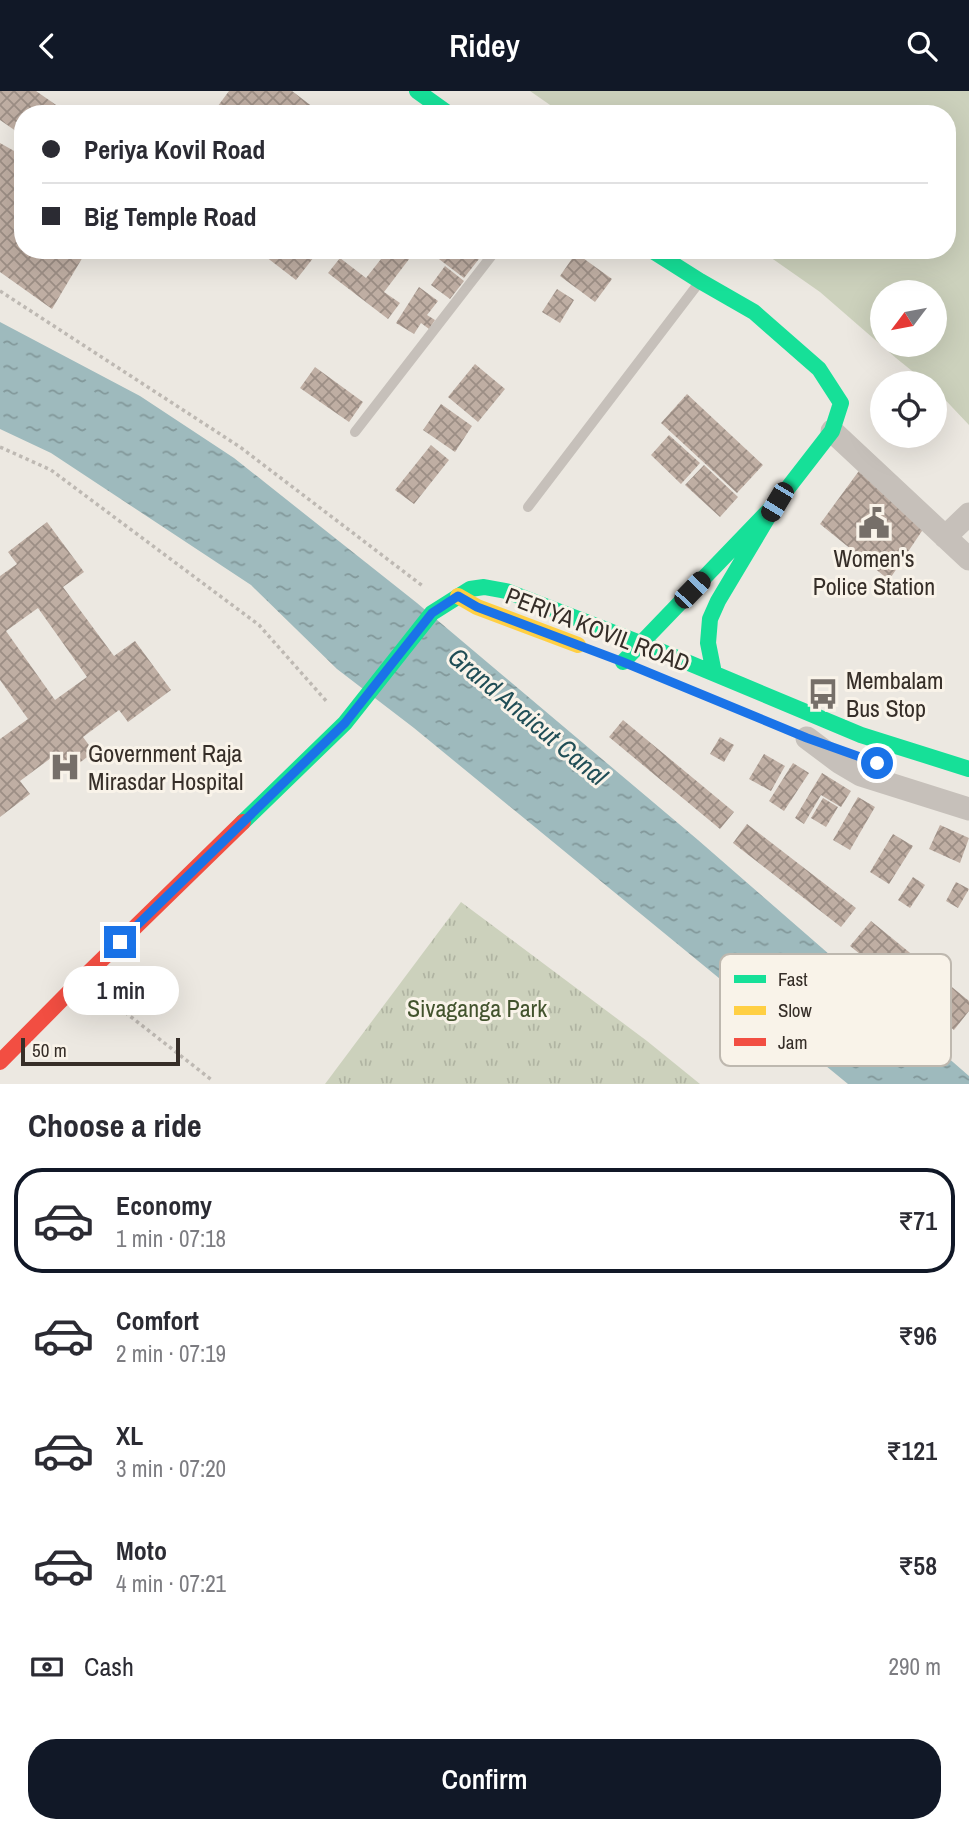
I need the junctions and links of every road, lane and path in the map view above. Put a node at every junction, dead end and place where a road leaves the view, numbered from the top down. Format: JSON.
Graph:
{"nodes":[{"id":1,"x":417,"y":91,"type":"edge"},
{"id":2,"x":436,"y":105,"type":"edge"},
{"id":3,"x":489,"y":259,"type":"edge"},
{"id":4,"x":665,"y":259,"type":"edge"},
{"id":5,"x":700,"y":281,"type":"junction"},
{"id":6,"x":0,"y":291,"type":"edge"},
{"id":7,"x":832,"y":431,"type":"junction"},
{"id":8,"x":355,"y":432,"type":"dead end"},
{"id":9,"x":0,"y":447,"type":"edge"},
{"id":10,"x":777,"y":502,"type":"junction"},
{"id":11,"x":528,"y":507,"type":"dead end"},
{"id":12,"x":969,"y":513,"type":"edge"},
{"id":13,"x":945,"y":537,"type":"junction"},
{"id":14,"x":969,"y":559,"type":"edge"},
{"id":15,"x":445,"y":604,"type":"junction"},
{"id":16,"x":641,"y":644,"type":"junction"},
{"id":17,"x":587,"y":648,"type":"dead end"},
{"id":18,"x":623,"y":662,"type":"dead end"},
{"id":19,"x":714,"y":673,"type":"junction"},
{"id":20,"x":345,"y":723,"type":"junction"},
{"id":21,"x":801,"y":736,"type":"joint"},
{"id":22,"x":861,"y":757,"type":"dead end"},
{"id":23,"x":969,"y":769,"type":"edge"},
{"id":24,"x":969,"y":809,"type":"edge"},
{"id":25,"x":82,"y":979,"type":"junction"},
{"id":26,"x":0,"y":1062,"type":"edge"},
{"id":27,"x":213,"y":1081,"type":"dead end"}],
"edges":[{"from":1,"to":2,"type":"main road"},
{"from":3,"to":8,"type":"lane"},
{"from":4,"to":5,"type":"main road"},
{"from":5,"to":7,"type":"main road"},
{"from":5,"to":11,"type":"lane"},
{"from":6,"to":15,"type":"path"},
{"from":7,"to":10,"type":"main road"},
{"from":7,"to":13,"type":"street"},
{"from":9,"to":20,"type":"path"},
{"from":10,"to":16,"type":"main road"},
{"from":10,"to":19,"type":"main road"},
{"from":12,"to":13,"type":"street"},
{"from":13,"to":14,"type":"street"},
{"from":15,"to":16,"type":"main road","name":"PERIYA KOVIL ROAD"},
{"from":15,"to":17,"type":"main road","name":"PERIYA KOVIL ROAD"},
{"from":15,"to":20,"type":"main road"},
{"from":16,"to":18,"type":"main road"},
{"from":16,"to":19,"type":"main road","name":"PERIYA KOVIL ROAD"},
{"from":19,"to":23,"type":"main road","name":"PERIYA KOVIL ROAD"},
{"from":20,"to":25,"type":"main road"},
{"from":21,"to":22,"type":"main road"},
{"from":21,"to":24,"type":"street"},
{"from":25,"to":26,"type":"main road"},
{"from":25,"to":27,"type":"path"}]}
